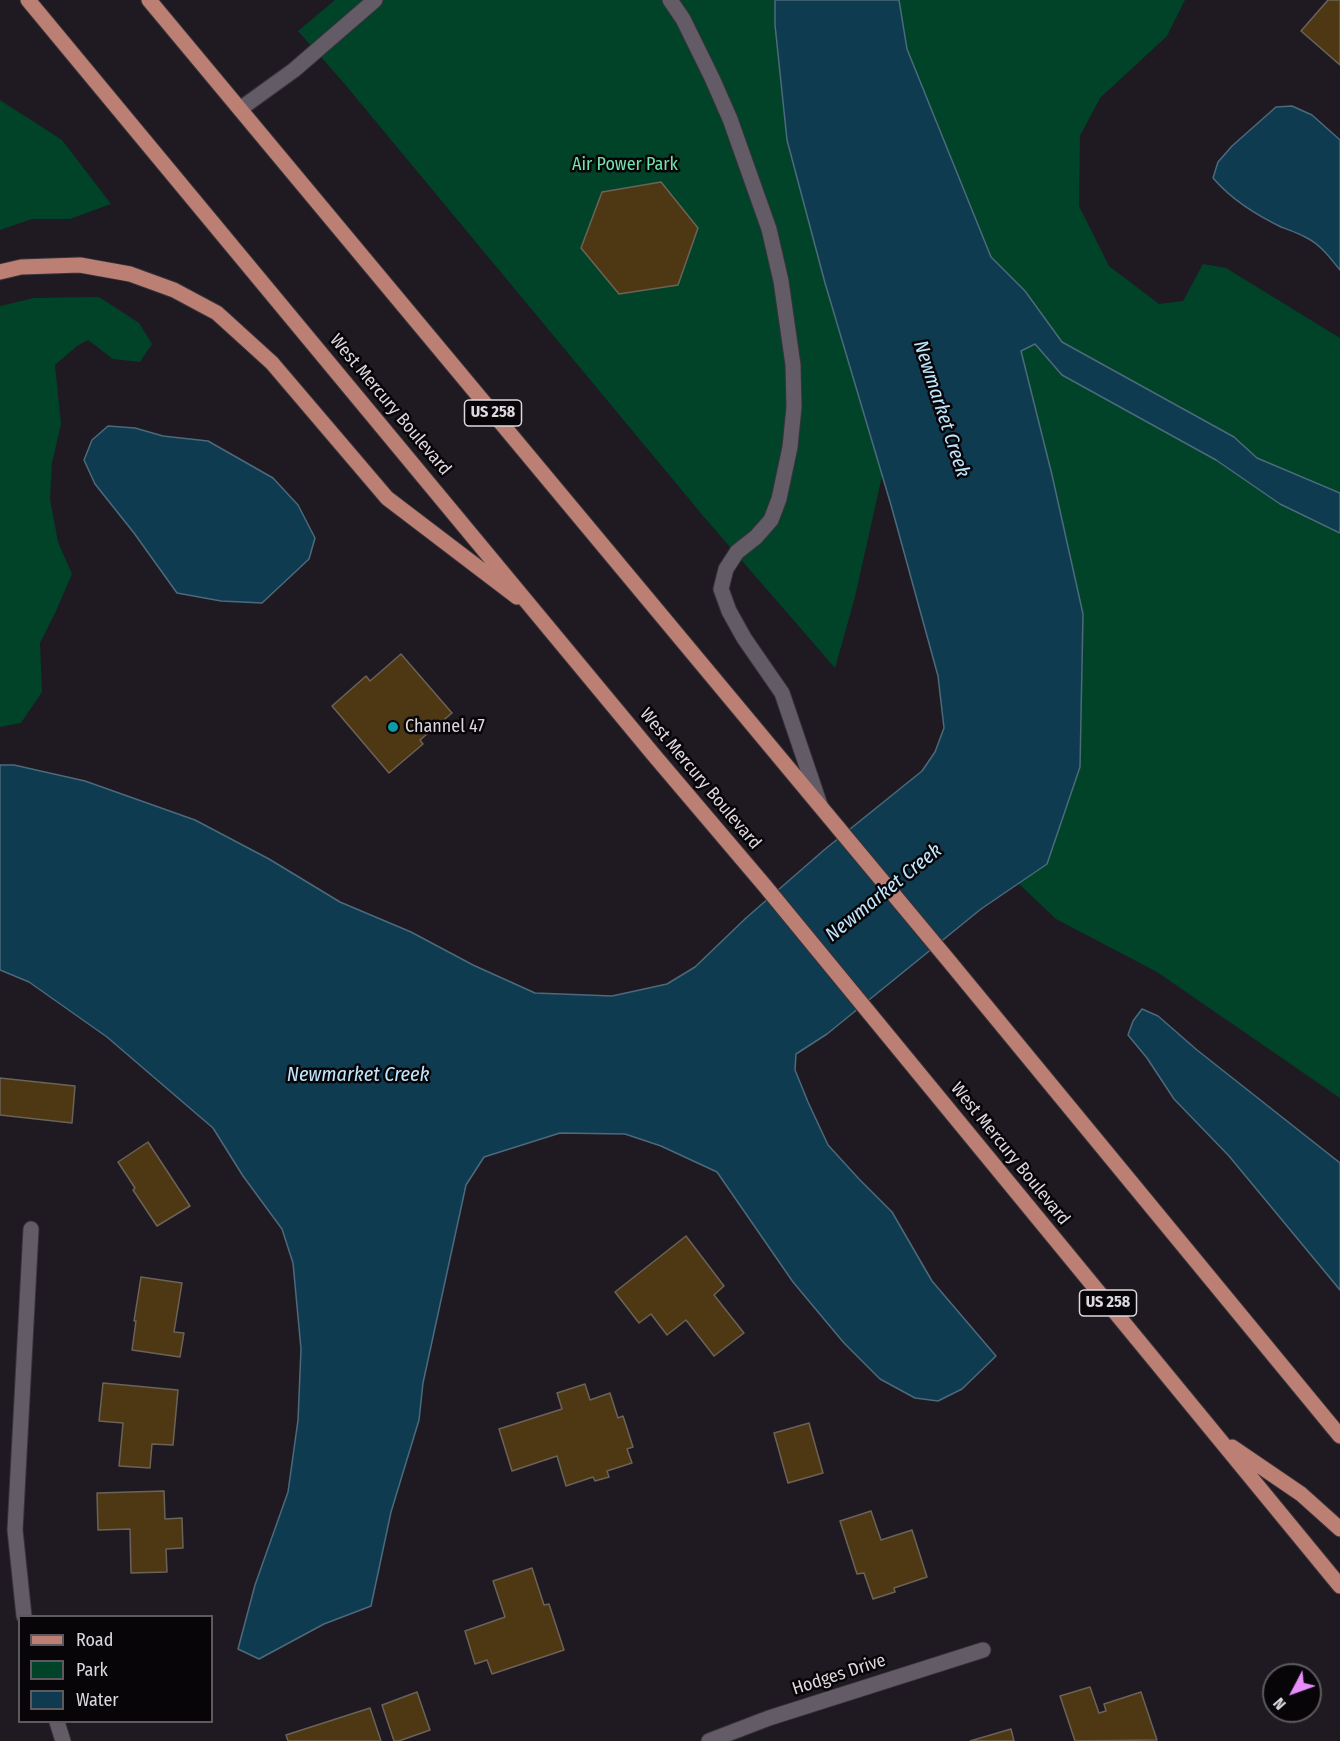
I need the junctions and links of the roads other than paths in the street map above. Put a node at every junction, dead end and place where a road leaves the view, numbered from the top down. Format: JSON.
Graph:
{"nodes":[{"id":1,"x":28,"y":0,"type":"edge"},
{"id":2,"x":149,"y":0,"type":"edge"},
{"id":3,"x":375,"y":0,"type":"edge"},
{"id":4,"x":670,"y":0,"type":"edge"},
{"id":5,"x":240,"y":109,"type":"junction"},
{"id":6,"x":0,"y":272,"type":"edge"},
{"id":7,"x":537,"y":613,"type":"junction"},
{"id":8,"x":821,"y":808,"type":"junction"},
{"id":9,"x":31,"y":1229,"type":"dead end"},
{"id":10,"x":1340,"y":1436,"type":"edge"},
{"id":11,"x":1217,"y":1437,"type":"junction"},
{"id":12,"x":1340,"y":1529,"type":"edge"},
{"id":13,"x":1340,"y":1586,"type":"edge"},
{"id":14,"x":24,"y":1615,"type":"edge"},
{"id":15,"x":983,"y":1650,"type":"dead end"},
{"id":16,"x":57,"y":1723,"type":"edge"},
{"id":17,"x":63,"y":1741,"type":"edge"},
{"id":18,"x":709,"y":1741,"type":"edge"}],
"edges":[{"from":1,"to":7,"type":"main road","name":"West Mercury Boulevard","number":"US 258"},
{"from":2,"to":5,"type":"main road","number":"US 258"},
{"from":3,"to":5,"type":"street"},
{"from":4,"to":8,"type":"street"},
{"from":5,"to":8,"type":"main road","number":"US 258"},
{"from":6,"to":7,"type":"main road"},
{"from":7,"to":11,"type":"main road","name":"West Mercury Boulevard","number":"US 258"},
{"from":8,"to":10,"type":"main road","number":"US 258"},
{"from":9,"to":14,"type":"street"},
{"from":11,"to":12,"type":"main road"},
{"from":11,"to":13,"type":"main road","name":"West Mercury Boulevard","number":"US 258"},
{"from":15,"to":18,"type":"street","name":"Hodges Drive"},
{"from":16,"to":17,"type":"street"}]}
